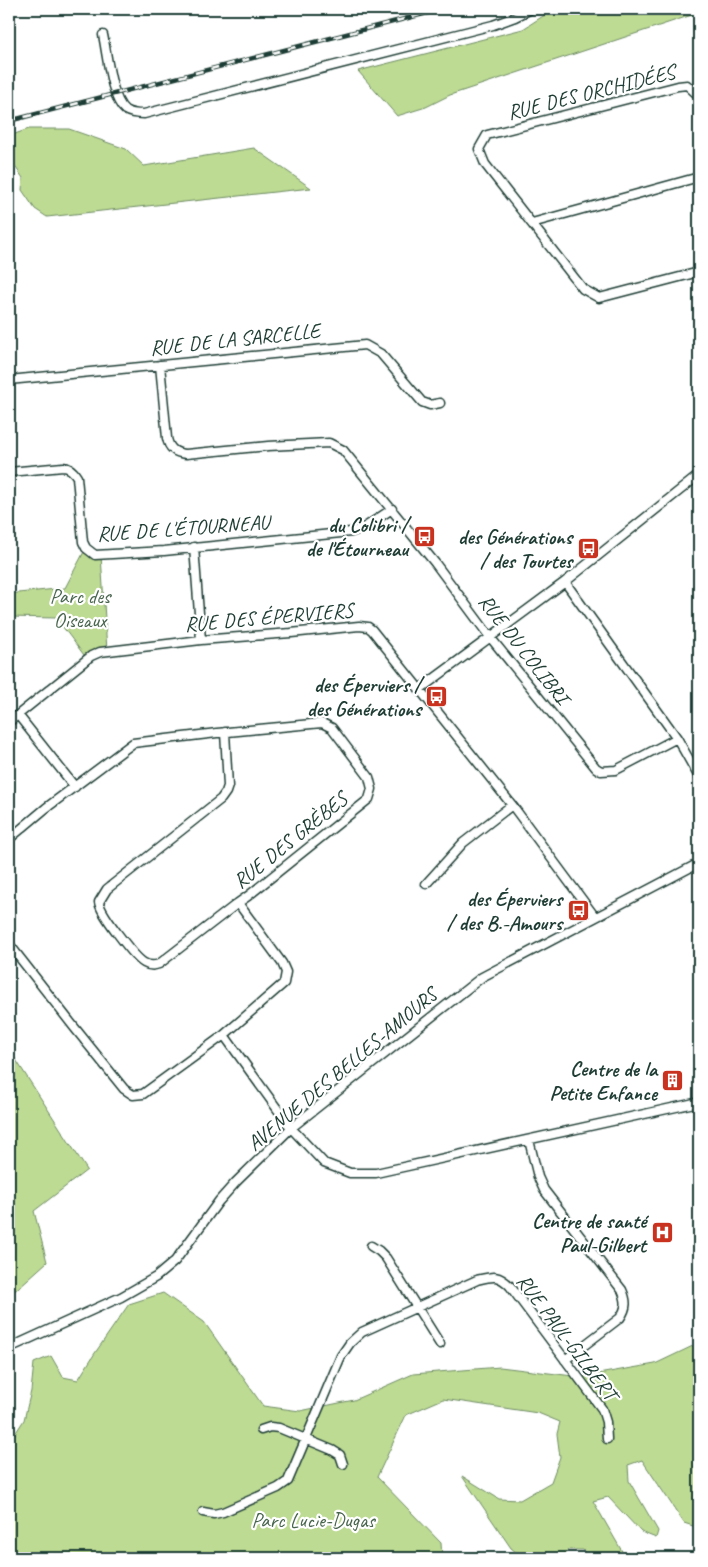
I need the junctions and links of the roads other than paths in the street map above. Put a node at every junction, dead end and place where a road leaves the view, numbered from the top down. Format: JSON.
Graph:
{"nodes":[{"id":1,"x":531,"y":9,"type":"edge"},
{"id":2,"x":103,"y":35,"type":"dead end"},
{"id":3,"x":699,"y":96,"type":"edge"},
{"id":4,"x":699,"y":177,"type":"edge"},
{"id":5,"x":532,"y":223,"type":"junction"},
{"id":6,"x":699,"y":272,"type":"edge"},
{"id":7,"x":160,"y":365,"type":"junction"},
{"id":8,"x":9,"y":380,"type":"edge"},
{"id":9,"x":440,"y":403,"type":"dead end"},
{"id":10,"x":9,"y":472,"type":"edge"},
{"id":11,"x":699,"y":475,"type":"edge"},
{"id":12,"x":392,"y":509,"type":"junction"},
{"id":13,"x":194,"y":547,"type":"junction"},
{"id":14,"x":565,"y":582,"type":"junction"},
{"id":15,"x":490,"y":637,"type":"junction"},
{"id":16,"x":201,"y":640,"type":"junction"},
{"id":17,"x":420,"y":688,"type":"junction"},
{"id":18,"x":18,"y":715,"type":"junction"},
{"id":19,"x":9,"y":722,"type":"edge"},
{"id":20,"x":225,"y":732,"type":"junction"},
{"id":21,"x":677,"y":738,"type":"junction"},
{"id":22,"x":699,"y":777,"type":"edge"},
{"id":23,"x":75,"y":787,"type":"junction"},
{"id":24,"x":512,"y":805,"type":"junction"},
{"id":25,"x":9,"y":839,"type":"edge"},
{"id":26,"x":699,"y":863,"type":"edge"},
{"id":27,"x":426,"y":884,"type":"dead end"},
{"id":28,"x":238,"y":902,"type":"junction"},
{"id":29,"x":595,"y":917,"type":"junction"},
{"id":30,"x":9,"y":944,"type":"edge"},
{"id":31,"x":224,"y":1035,"type":"junction"},
{"id":32,"x":699,"y":1102,"type":"edge"},
{"id":33,"x":291,"y":1128,"type":"junction"},
{"id":34,"x":529,"y":1140,"type":"junction"},
{"id":35,"x":371,"y":1246,"type":"dead end"},
{"id":36,"x":416,"y":1308,"type":"junction"},
{"id":37,"x":440,"y":1344,"type":"dead end"},
{"id":38,"x":9,"y":1348,"type":"edge"},
{"id":39,"x":565,"y":1360,"type":"junction"},
{"id":40,"x":261,"y":1430,"type":"dead end"},
{"id":41,"x":607,"y":1439,"type":"dead end"},
{"id":42,"x":307,"y":1440,"type":"junction"},
{"id":43,"x":343,"y":1464,"type":"dead end"},
{"id":44,"x":203,"y":1512,"type":"dead end"}],
"edges":[{"from":1,"to":2,"type":"street"},
{"from":3,"to":5,"type":"street","name":"RUE DES ORCHIDÉES"},
{"from":4,"to":5,"type":"street"},
{"from":5,"to":6,"type":"street"},
{"from":7,"to":8,"type":"street","name":"RUE DE LA SARCELLE"},
{"from":7,"to":9,"type":"street","name":"RUE DE LA SARCELLE"},
{"from":7,"to":12,"type":"street","name":"RUE DU COLIBRI"},
{"from":10,"to":13,"type":"street","name":"RUE DE L'ÉTOURNEAU"},
{"from":11,"to":14,"type":"street"},
{"from":12,"to":13,"type":"street","name":"RUE DE L'ÉTOURNEAU"},
{"from":12,"to":15,"type":"street","name":"RUE DU COLIBRI"},
{"from":13,"to":16,"type":"street"},
{"from":14,"to":15,"type":"street"},
{"from":14,"to":21,"type":"street"},
{"from":15,"to":17,"type":"street"},
{"from":15,"to":21,"type":"street","name":"RUE DU COLIBRI"},
{"from":16,"to":17,"type":"street","name":"RUE DES ÉPERVIERS"},
{"from":16,"to":18,"type":"street","name":"RUE DES ÉPERVIERS"},
{"from":17,"to":24,"type":"street","name":"RUE DES ÉPERVIERS"},
{"from":18,"to":19,"type":"street","name":"RUE DES ÉPERVIERS"},
{"from":18,"to":23,"type":"street"},
{"from":20,"to":23,"type":"street","name":"RUE DES GRÈBES"},
{"from":20,"to":28,"type":"street","name":"RUE DES GRÈBES"},
{"from":20,"to":28,"type":"street"},
{"from":21,"to":22,"type":"street"},
{"from":23,"to":25,"type":"street","name":"RUE DES GRÈBES"},
{"from":24,"to":27,"type":"street"},
{"from":24,"to":29,"type":"street","name":"RUE DES ÉPERVIERS"},
{"from":26,"to":29,"type":"street","name":"AVENUE DES BELLES-AMOURS"},
{"from":28,"to":31,"type":"street","name":"RUE DES GRÈBES"},
{"from":29,"to":33,"type":"street","name":"AVENUE DES BELLES-AMOURS"},
{"from":30,"to":31,"type":"street","name":"RUE DES GRÈBES"},
{"from":31,"to":33,"type":"street"},
{"from":32,"to":34,"type":"street"},
{"from":33,"to":34,"type":"street"},
{"from":33,"to":38,"type":"street","name":"AVENUE DES BELLES-AMOURS"},
{"from":34,"to":39,"type":"street"},
{"from":35,"to":36,"type":"street"},
{"from":36,"to":37,"type":"street"},
{"from":36,"to":39,"type":"street","name":"RUE PAUL-GILBERT"},
{"from":36,"to":42,"type":"street","name":"RUE PAUL-GILBERT"},
{"from":39,"to":41,"type":"street","name":"RUE PAUL-GILBERT"},
{"from":40,"to":42,"type":"street"},
{"from":42,"to":43,"type":"street"},
{"from":42,"to":44,"type":"street","name":"RUE PAUL-GILBERT"}]}
